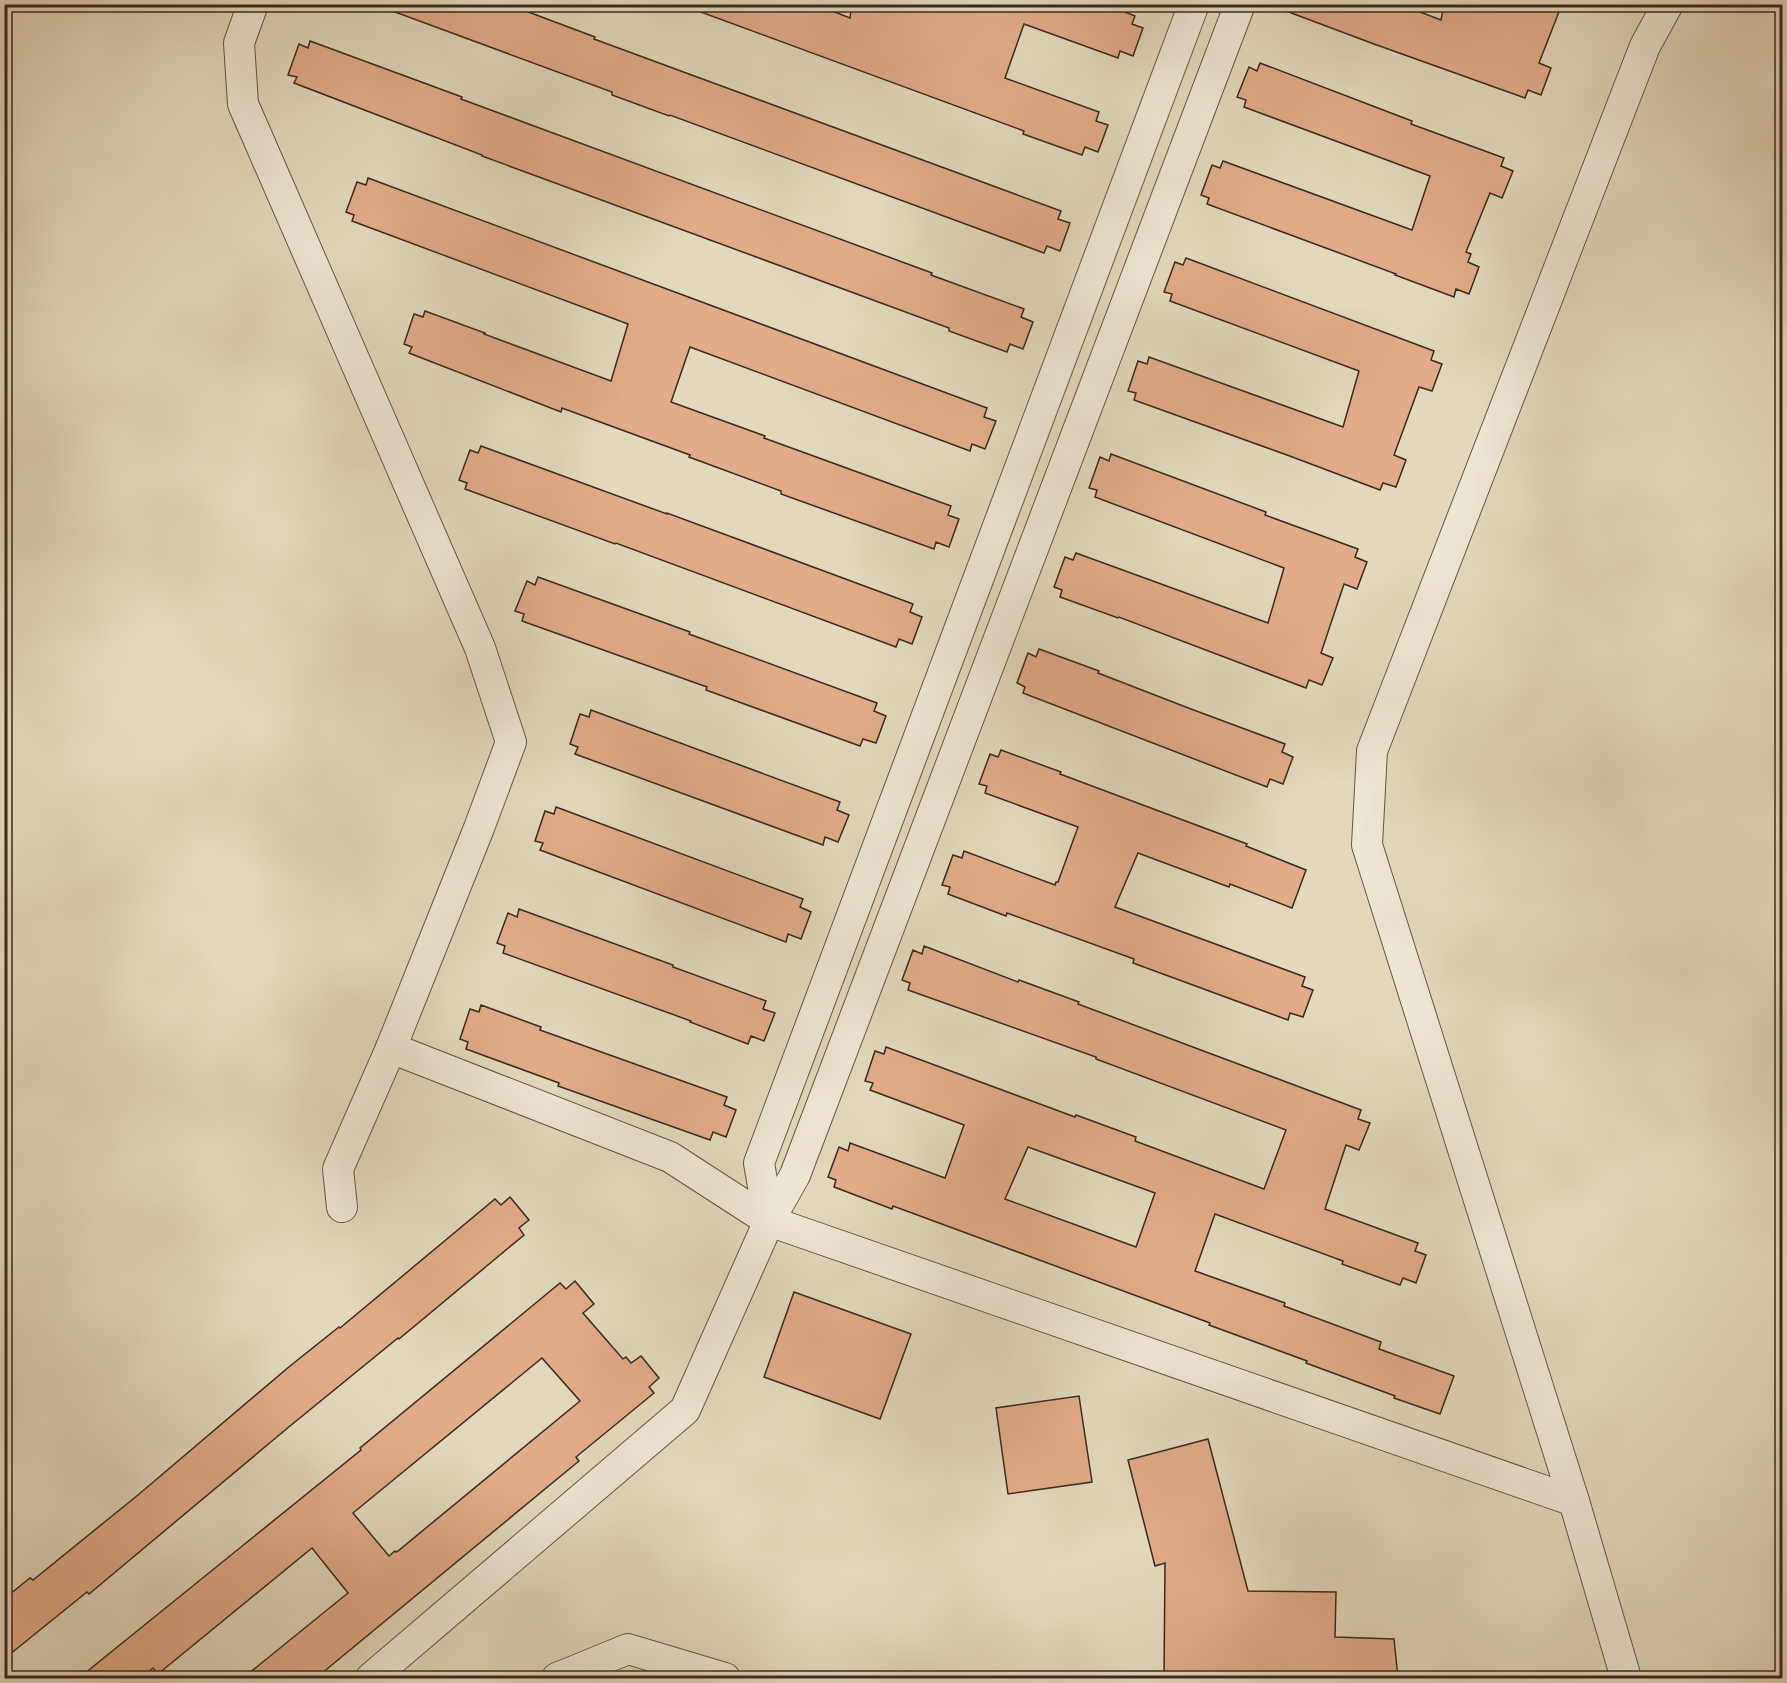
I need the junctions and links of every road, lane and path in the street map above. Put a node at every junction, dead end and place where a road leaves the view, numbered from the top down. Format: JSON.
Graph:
{"nodes":[{"id":1,"x":253,"y":4,"type":"edge"},
{"id":2,"x":1194,"y":4,"type":"edge"},
{"id":3,"x":1240,"y":4,"type":"edge"},
{"id":4,"x":1668,"y":4,"type":"edge"},
{"id":5,"x":391,"y":1048,"type":"junction"},
{"id":6,"x":342,"y":1207,"type":"dead end"},
{"id":7,"x":769,"y":1221,"type":"junction"},
{"id":8,"x":1574,"y":1501,"type":"junction"},
{"id":9,"x":371,"y":1678,"type":"edge"},
{"id":10,"x":557,"y":1678,"type":"edge"},
{"id":11,"x":725,"y":1678,"type":"edge"},
{"id":12,"x":1626,"y":1678,"type":"edge"}],
"edges":[{"from":1,"to":5,"type":"street"},
{"from":2,"to":7,"type":"street"},
{"from":3,"to":7,"type":"street"},
{"from":4,"to":8,"type":"street"},
{"from":5,"to":6,"type":"street"},
{"from":5,"to":7,"type":"street"},
{"from":7,"to":8,"type":"street"},
{"from":7,"to":9,"type":"street"},
{"from":8,"to":12,"type":"street"},
{"from":10,"to":11,"type":"street"}]}
